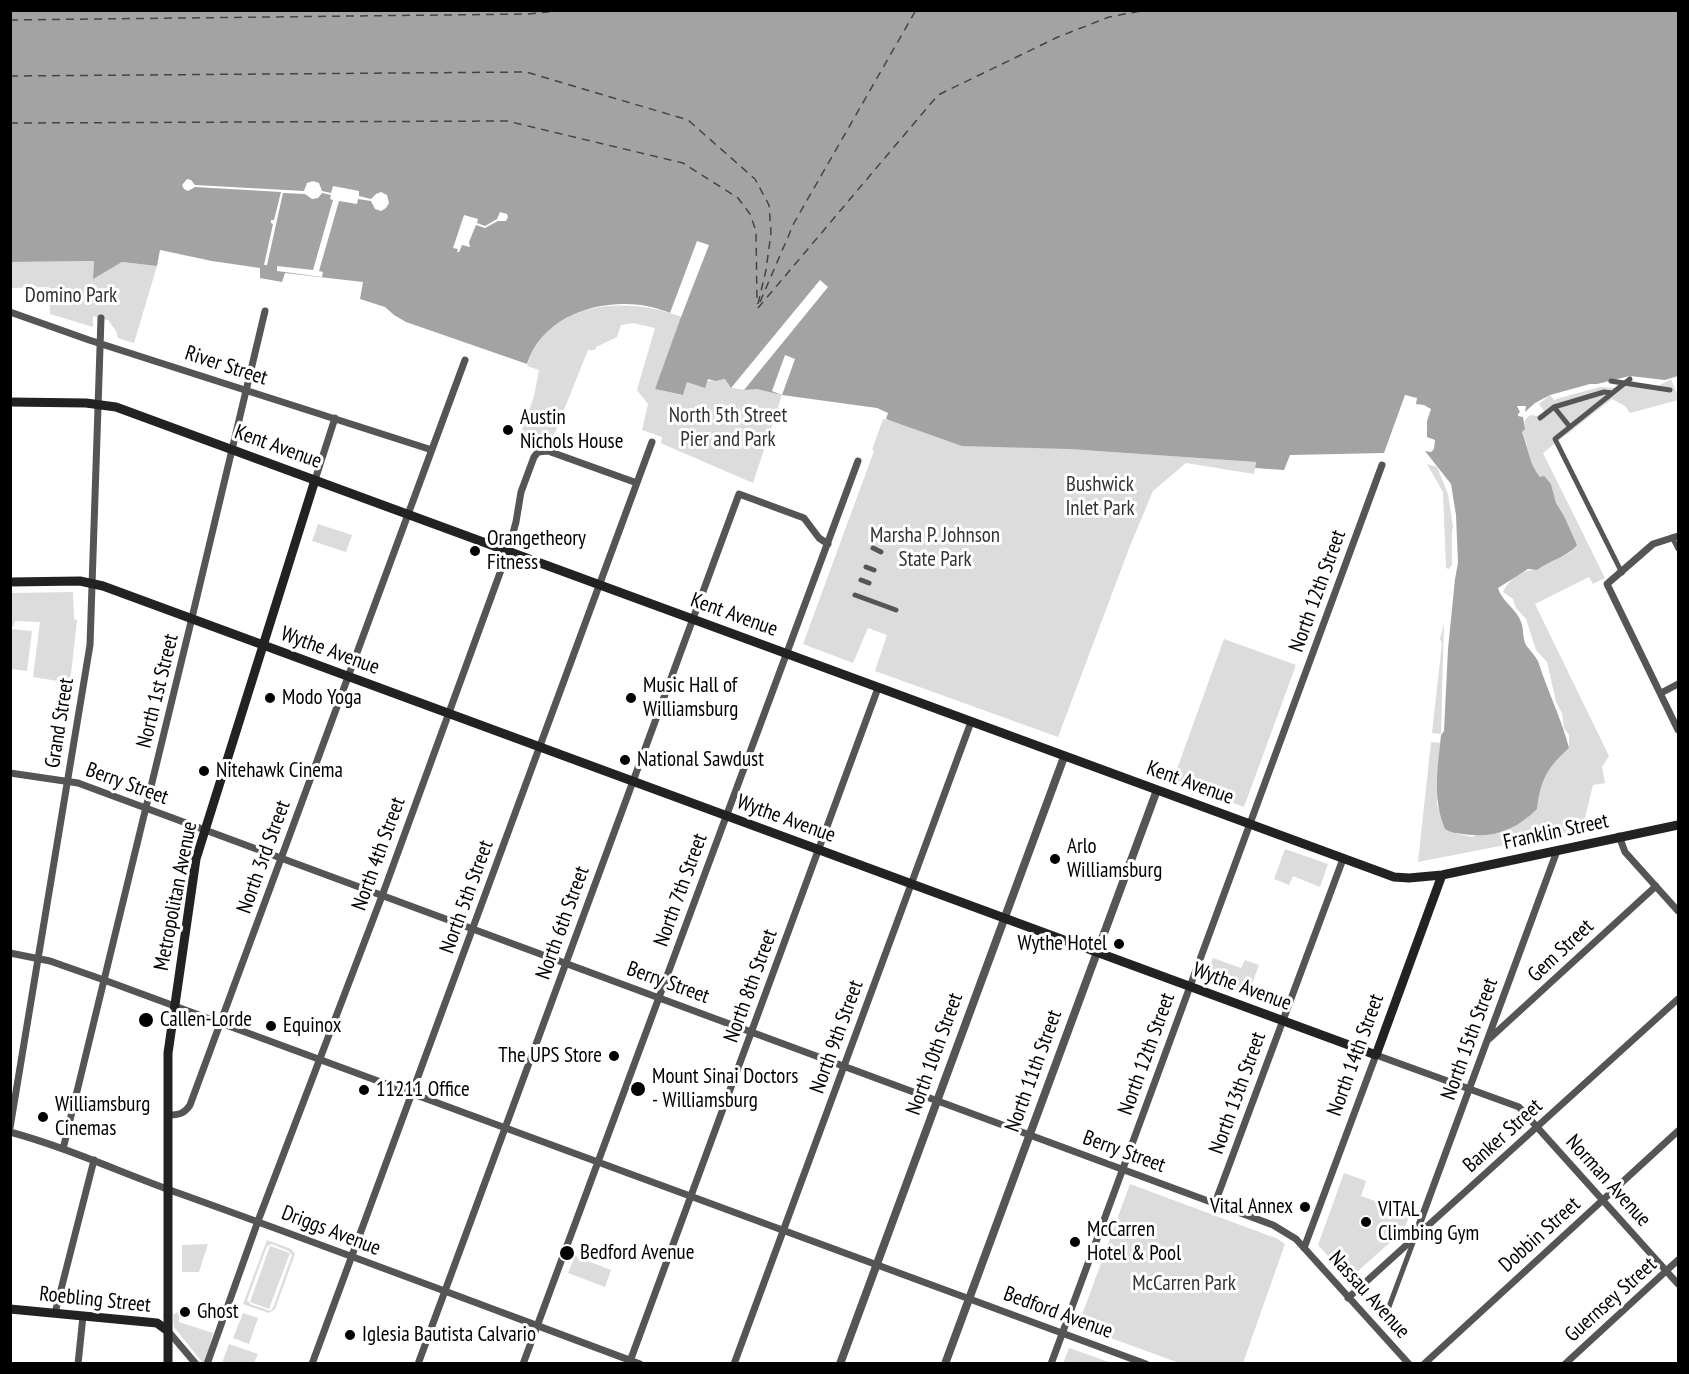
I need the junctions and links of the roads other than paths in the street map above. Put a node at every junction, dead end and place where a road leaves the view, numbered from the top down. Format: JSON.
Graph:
{"nodes":[{"id":1,"x":265,"y":311,"type":"dead end"},
{"id":2,"x":10,"y":312,"type":"edge"},
{"id":3,"x":101,"y":318,"type":"dead end"},
{"id":4,"x":100,"y":343,"type":"junction"},
{"id":5,"x":465,"y":360,"type":"dead end"},
{"id":6,"x":1630,"y":379,"type":"dead end"},
{"id":7,"x":1611,"y":381,"type":"dead end"},
{"id":8,"x":1625,"y":383,"type":"junction"},
{"id":9,"x":247,"y":390,"type":"junction"},
{"id":10,"x":1670,"y":390,"type":"dead end"},
{"id":11,"x":1612,"y":393,"type":"junction"},
{"id":12,"x":10,"y":402,"type":"edge"},
{"id":13,"x":98,"y":403,"type":"junction"},
{"id":14,"x":1554,"y":406,"type":"junction"},
{"id":15,"x":335,"y":418,"type":"junction"},
{"id":16,"x":1540,"y":418,"type":"dead end"},
{"id":17,"x":1570,"y":427,"type":"junction"},
{"id":18,"x":652,"y":442,"type":"dead end"},
{"id":19,"x":232,"y":450,"type":"junction"},
{"id":20,"x":432,"y":450,"type":"junction"},
{"id":21,"x":858,"y":461,"type":"dead end"},
{"id":22,"x":1382,"y":465,"type":"dead end"},
{"id":23,"x":315,"y":480,"type":"junction"},
{"id":24,"x":637,"y":483,"type":"junction"},
{"id":25,"x":408,"y":515,"type":"junction"},
{"id":26,"x":1675,"y":536,"type":"edge"},
{"id":27,"x":828,"y":544,"type":"junction"},
{"id":28,"x":873,"y":548,"type":"dead end"},
{"id":29,"x":1678,"y":549,"type":"edge"},
{"id":30,"x":507,"y":551,"type":"junction"},
{"id":31,"x":880,"y":552,"type":"dead end"},
{"id":32,"x":866,"y":567,"type":"dead end"},
{"id":33,"x":874,"y":570,"type":"dead end"},
{"id":34,"x":1622,"y":573,"type":"junction"},
{"id":35,"x":861,"y":580,"type":"dead end"},
{"id":36,"x":10,"y":582,"type":"edge"},
{"id":37,"x":869,"y":582,"type":"dead end"},
{"id":38,"x":92,"y":584,"type":"junction"},
{"id":39,"x":600,"y":585,"type":"junction"},
{"id":40,"x":855,"y":595,"type":"dead end"},
{"id":41,"x":896,"y":610,"type":"dead end"},
{"id":42,"x":192,"y":619,"type":"junction"},
{"id":43,"x":693,"y":620,"type":"junction"},
{"id":44,"x":263,"y":645,"type":"junction"},
{"id":45,"x":787,"y":654,"type":"junction"},
{"id":46,"x":348,"y":676,"type":"junction"},
{"id":47,"x":1678,"y":684,"type":"edge"},
{"id":48,"x":878,"y":688,"type":"junction"},
{"id":49,"x":1661,"y":693,"type":"junction"},
{"id":50,"x":449,"y":713,"type":"junction"},
{"id":51,"x":971,"y":722,"type":"junction"},
{"id":52,"x":1678,"y":730,"type":"edge"},
{"id":53,"x":541,"y":747,"type":"junction"},
{"id":54,"x":1064,"y":757,"type":"junction"},
{"id":55,"x":10,"y":773,"type":"edge"},
{"id":56,"x":67,"y":781,"type":"junction"},
{"id":57,"x":633,"y":781,"type":"junction"},
{"id":58,"x":1156,"y":790,"type":"junction"},
{"id":59,"x":146,"y":808,"type":"junction"},
{"id":60,"x":726,"y":815,"type":"junction"},
{"id":61,"x":1250,"y":824,"type":"junction"},
{"id":62,"x":1678,"y":825,"type":"edge"},
{"id":63,"x":205,"y":830,"type":"junction"},
{"id":64,"x":1619,"y":836,"type":"junction"},
{"id":65,"x":819,"y":849,"type":"junction"},
{"id":66,"x":1557,"y":851,"type":"junction"},
{"id":67,"x":281,"y":858,"type":"junction"},
{"id":68,"x":1343,"y":859,"type":"junction"},
{"id":69,"x":1442,"y":874,"type":"junction"},
{"id":70,"x":912,"y":884,"type":"junction"},
{"id":71,"x":1656,"y":886,"type":"junction"},
{"id":72,"x":382,"y":896,"type":"junction"},
{"id":73,"x":1678,"y":911,"type":"edge"},
{"id":74,"x":1005,"y":919,"type":"junction"},
{"id":75,"x":473,"y":929,"type":"junction"},
{"id":76,"x":1096,"y":952,"type":"junction"},
{"id":77,"x":10,"y":953,"type":"edge"},
{"id":78,"x":39,"y":958,"type":"junction"},
{"id":79,"x":566,"y":963,"type":"junction"},
{"id":80,"x":104,"y":980,"type":"junction"},
{"id":81,"x":1190,"y":987,"type":"junction"},
{"id":82,"x":659,"y":997,"type":"junction"},
{"id":83,"x":1678,"y":999,"type":"edge"},
{"id":84,"x":174,"y":1005,"type":"junction"},
{"id":85,"x":1283,"y":1021,"type":"junction"},
{"id":86,"x":220,"y":1022,"type":"junction"},
{"id":87,"x":752,"y":1032,"type":"junction"},
{"id":88,"x":1488,"y":1040,"type":"junction"},
{"id":89,"x":1376,"y":1055,"type":"junction"},
{"id":90,"x":320,"y":1059,"type":"junction"},
{"id":91,"x":844,"y":1066,"type":"junction"},
{"id":92,"x":1469,"y":1089,"type":"junction"},
{"id":93,"x":412,"y":1093,"type":"junction"},
{"id":94,"x":937,"y":1100,"type":"junction"},
{"id":95,"x":168,"y":1115,"type":"junction"},
{"id":96,"x":505,"y":1127,"type":"junction"},
{"id":97,"x":1538,"y":1127,"type":"junction"},
{"id":98,"x":10,"y":1130,"type":"edge"},
{"id":99,"x":1678,"y":1131,"type":"edge"},
{"id":100,"x":1030,"y":1135,"type":"junction"},
{"id":101,"x":63,"y":1149,"type":"junction"},
{"id":102,"x":94,"y":1160,"type":"junction"},
{"id":103,"x":598,"y":1161,"type":"junction"},
{"id":104,"x":1122,"y":1169,"type":"junction"},
{"id":105,"x":168,"y":1190,"type":"junction"},
{"id":106,"x":691,"y":1196,"type":"junction"},
{"id":107,"x":1603,"y":1201,"type":"junction"},
{"id":108,"x":1215,"y":1203,"type":"junction"},
{"id":109,"x":258,"y":1221,"type":"junction"},
{"id":110,"x":784,"y":1230,"type":"junction"},
{"id":111,"x":1414,"y":1239,"type":"junction"},
{"id":112,"x":1304,"y":1248,"type":"junction"},
{"id":113,"x":351,"y":1257,"type":"junction"},
{"id":114,"x":1678,"y":1260,"type":"edge"},
{"id":115,"x":876,"y":1264,"type":"junction"},
{"id":116,"x":1667,"y":1271,"type":"junction"},
{"id":117,"x":1678,"y":1284,"type":"edge"},
{"id":118,"x":445,"y":1292,"type":"junction"},
{"id":119,"x":969,"y":1298,"type":"junction"},
{"id":120,"x":1348,"y":1298,"type":"junction"},
{"id":121,"x":10,"y":1309,"type":"edge"},
{"id":122,"x":55,"y":1313,"type":"junction"},
{"id":123,"x":83,"y":1316,"type":"junction"},
{"id":124,"x":1384,"y":1320,"type":"dead end"},
{"id":125,"x":537,"y":1326,"type":"junction"},
{"id":126,"x":168,"y":1331,"type":"junction"},
{"id":127,"x":1062,"y":1333,"type":"junction"},
{"id":128,"x":630,"y":1362,"type":"edge"},
{"id":129,"x":78,"y":1364,"type":"edge"},
{"id":130,"x":168,"y":1364,"type":"edge"},
{"id":131,"x":196,"y":1364,"type":"edge"},
{"id":132,"x":207,"y":1364,"type":"edge"},
{"id":133,"x":312,"y":1364,"type":"edge"},
{"id":134,"x":418,"y":1364,"type":"edge"},
{"id":135,"x":523,"y":1364,"type":"edge"},
{"id":136,"x":640,"y":1364,"type":"edge"},
{"id":137,"x":734,"y":1364,"type":"edge"},
{"id":138,"x":840,"y":1364,"type":"edge"},
{"id":139,"x":945,"y":1364,"type":"edge"},
{"id":140,"x":1051,"y":1364,"type":"edge"},
{"id":141,"x":1146,"y":1364,"type":"edge"},
{"id":142,"x":1409,"y":1364,"type":"edge"},
{"id":143,"x":1424,"y":1364,"type":"edge"},
{"id":144,"x":1565,"y":1364,"type":"edge"}],
"edges":[{"from":1,"to":9,"type":"street","name":"North 1st Street"},
{"from":2,"to":4,"type":"street","name":"River Street"},
{"from":3,"to":4,"type":"street","name":"Grand Street"},
{"from":4,"to":9,"type":"street","name":"River Street"},
{"from":4,"to":13,"type":"street","name":"Grand Street"},
{"from":5,"to":20,"type":"street","name":"North 3rd Street"},
{"from":6,"to":8,"type":"street"},
{"from":7,"to":8,"type":"street"},
{"from":8,"to":10,"type":"street"},
{"from":8,"to":11,"type":"street"},
{"from":9,"to":15,"type":"street","name":"River Street"},
{"from":9,"to":19,"type":"street","name":"North 1st Street"},
{"from":11,"to":14,"type":"street"},
{"from":11,"to":17,"type":"street"},
{"from":12,"to":13,"type":"main road","name":"Kent Avenue"},
{"from":13,"to":19,"type":"main road","name":"Kent Avenue"},
{"from":13,"to":38,"type":"street","name":"Grand Street"},
{"from":14,"to":16,"type":"street"},
{"from":14,"to":17,"type":"street"},
{"from":15,"to":20,"type":"street","name":"River Street"},
{"from":15,"to":23,"type":"street","name":"Metropolitan Avenue"},
{"from":17,"to":34,"type":"street"},
{"from":18,"to":24,"type":"street","name":"North 5th Street"},
{"from":19,"to":23,"type":"main road","name":"Kent Avenue"},
{"from":19,"to":42,"type":"street","name":"North 1st Street"},
{"from":20,"to":25,"type":"street","name":"North 3rd Street"},
{"from":21,"to":27,"type":"street","name":"North 7th Street"},
{"from":22,"to":61,"type":"street","name":"North 12th Street"},
{"from":23,"to":25,"type":"main road","name":"Kent Avenue"},
{"from":23,"to":44,"type":"main road","name":"Metropolitan Avenue"},
{"from":24,"to":30,"type":"street","name":"North 4th Street"},
{"from":24,"to":39,"type":"street","name":"North 5th Street"},
{"from":25,"to":30,"type":"main road","name":"Kent Avenue"},
{"from":25,"to":46,"type":"street","name":"North 3rd Street"},
{"from":26,"to":29,"type":"street"},
{"from":26,"to":34,"type":"street"},
{"from":27,"to":43,"type":"street","name":"North 6th Street"},
{"from":27,"to":45,"type":"street","name":"North 7th Street"},
{"from":28,"to":31,"type":"street"},
{"from":30,"to":39,"type":"main road","name":"Kent Avenue"},
{"from":30,"to":50,"type":"street","name":"North 4th Street"},
{"from":32,"to":33,"type":"street"},
{"from":34,"to":49,"type":"street"},
{"from":35,"to":37,"type":"street"},
{"from":36,"to":38,"type":"main road","name":"Wythe Avenue"},
{"from":38,"to":42,"type":"main road","name":"Wythe Avenue"},
{"from":38,"to":56,"type":"street","name":"Grand Street"},
{"from":39,"to":43,"type":"main road","name":"Kent Avenue"},
{"from":39,"to":53,"type":"street","name":"North 5th Street"},
{"from":40,"to":41,"type":"street"},
{"from":42,"to":44,"type":"main road","name":"Wythe Avenue"},
{"from":42,"to":59,"type":"street","name":"North 1st Street"},
{"from":43,"to":45,"type":"main road","name":"Kent Avenue"},
{"from":43,"to":57,"type":"street","name":"North 6th Street"},
{"from":44,"to":46,"type":"main road","name":"Wythe Avenue"},
{"from":44,"to":63,"type":"main road","name":"Metropolitan Avenue"},
{"from":45,"to":48,"type":"main road","name":"Kent Avenue"},
{"from":45,"to":60,"type":"street","name":"North 7th Street"},
{"from":46,"to":50,"type":"main road","name":"Wythe Avenue"},
{"from":46,"to":67,"type":"street","name":"North 3rd Street"},
{"from":47,"to":49,"type":"street"},
{"from":48,"to":51,"type":"main road","name":"Kent Avenue"},
{"from":48,"to":65,"type":"street","name":"North 8th Street"},
{"from":49,"to":52,"type":"street"},
{"from":50,"to":53,"type":"main road","name":"Wythe Avenue"},
{"from":50,"to":72,"type":"street","name":"North 4th Street"},
{"from":51,"to":54,"type":"main road","name":"Kent Avenue"},
{"from":51,"to":70,"type":"street","name":"North 9th Street"},
{"from":53,"to":57,"type":"main road","name":"Wythe Avenue"},
{"from":53,"to":75,"type":"street","name":"North 5th Street"},
{"from":54,"to":58,"type":"main road","name":"Kent Avenue"},
{"from":54,"to":74,"type":"street","name":"North 10th Street"},
{"from":55,"to":56,"type":"street","name":"Berry Street"},
{"from":56,"to":59,"type":"street","name":"Berry Street"},
{"from":56,"to":78,"type":"street","name":"Grand Street"},
{"from":57,"to":60,"type":"main road","name":"Wythe Avenue"},
{"from":57,"to":79,"type":"street","name":"North 6th Street"},
{"from":58,"to":61,"type":"main road","name":"Kent Avenue"},
{"from":58,"to":76,"type":"street","name":"North 11th Street"},
{"from":59,"to":63,"type":"street","name":"Berry Street"},
{"from":59,"to":80,"type":"street","name":"North 1st Street"},
{"from":60,"to":65,"type":"main road","name":"Wythe Avenue"},
{"from":60,"to":82,"type":"street","name":"North 7th Street"},
{"from":61,"to":68,"type":"main road","name":"Kent Avenue"},
{"from":61,"to":81,"type":"street","name":"North 12th Street"},
{"from":62,"to":64,"type":"main road","name":"Franklin Street"},
{"from":63,"to":67,"type":"street","name":"Berry Street"},
{"from":63,"to":84,"type":"main road","name":"Metropolitan Avenue"},
{"from":64,"to":66,"type":"main road","name":"Franklin Street"},
{"from":64,"to":71,"type":"street"},
{"from":65,"to":70,"type":"main road","name":"Wythe Avenue"},
{"from":65,"to":87,"type":"street","name":"North 8th Street"},
{"from":66,"to":69,"type":"main road","name":"Franklin Street"},
{"from":66,"to":88,"type":"street","name":"North 15th Street"},
{"from":67,"to":72,"type":"street","name":"Berry Street"},
{"from":67,"to":86,"type":"street","name":"North 3rd Street"},
{"from":68,"to":69,"type":"main road","name":"Kent Avenue"},
{"from":68,"to":85,"type":"street","name":"North 13th Street"},
{"from":69,"to":89,"type":"main road","name":"North 14th Street"},
{"from":70,"to":74,"type":"main road","name":"Wythe Avenue"},
{"from":70,"to":91,"type":"street","name":"North 9th Street"},
{"from":71,"to":73,"type":"street"},
{"from":71,"to":88,"type":"street","name":"Gem Street"},
{"from":72,"to":75,"type":"street","name":"Berry Street"},
{"from":72,"to":90,"type":"street","name":"North 4th Street"},
{"from":74,"to":76,"type":"main road","name":"Wythe Avenue"},
{"from":74,"to":94,"type":"street","name":"North 10th Street"},
{"from":75,"to":79,"type":"street","name":"Berry Street"},
{"from":75,"to":93,"type":"street","name":"North 5th Street"},
{"from":76,"to":81,"type":"main road","name":"Wythe Avenue"},
{"from":76,"to":100,"type":"street","name":"North 11th Street"},
{"from":77,"to":78,"type":"street","name":"Bedford Avenue"},
{"from":78,"to":80,"type":"street","name":"Bedford Avenue"},
{"from":78,"to":98,"type":"street","name":"Grand Street"},
{"from":79,"to":82,"type":"street","name":"Berry Street"},
{"from":79,"to":96,"type":"street","name":"North 6th Street"},
{"from":80,"to":84,"type":"street","name":"Bedford Avenue"},
{"from":80,"to":101,"type":"street","name":"North 1st Street"},
{"from":81,"to":85,"type":"main road","name":"Wythe Avenue"},
{"from":81,"to":104,"type":"street","name":"North 12th Street"},
{"from":82,"to":87,"type":"street","name":"Berry Street"},
{"from":82,"to":103,"type":"street","name":"North 7th Street"},
{"from":83,"to":97,"type":"street","name":"Banker Street"},
{"from":84,"to":86,"type":"street","name":"Bedford Avenue"},
{"from":84,"to":95,"type":"main road","name":"Metropolitan Avenue"},
{"from":85,"to":89,"type":"main road","name":"Wythe Avenue"},
{"from":85,"to":108,"type":"street","name":"North 13th Street"},
{"from":86,"to":90,"type":"street","name":"Bedford Avenue"},
{"from":86,"to":95,"type":"street","name":"North 3rd Street"},
{"from":87,"to":91,"type":"street","name":"Berry Street"},
{"from":87,"to":106,"type":"street","name":"North 8th Street"},
{"from":88,"to":92,"type":"street","name":"North 15th Street"},
{"from":89,"to":92,"type":"street","name":"Wythe Avenue"},
{"from":89,"to":112,"type":"street","name":"North 14th Street"},
{"from":90,"to":93,"type":"street","name":"Bedford Avenue"},
{"from":90,"to":109,"type":"street","name":"North 4th Street"},
{"from":91,"to":94,"type":"street","name":"Berry Street"},
{"from":91,"to":110,"type":"street","name":"North 9th Street"},
{"from":92,"to":97,"type":"street","name":"Wythe Avenue"},
{"from":92,"to":111,"type":"street","name":"North 15th Street"},
{"from":93,"to":96,"type":"street","name":"Bedford Avenue"},
{"from":93,"to":113,"type":"street","name":"North 5th Street"},
{"from":94,"to":100,"type":"street","name":"Berry Street"},
{"from":94,"to":115,"type":"street","name":"North 10th Street"},
{"from":95,"to":105,"type":"main road","name":"Metropolitan Avenue"},
{"from":96,"to":103,"type":"street","name":"Bedford Avenue"},
{"from":96,"to":118,"type":"street","name":"North 6th Street"},
{"from":97,"to":107,"type":"street","name":"Norman Avenue"},
{"from":97,"to":111,"type":"street","name":"Banker Street"},
{"from":98,"to":101,"type":"street","name":"Driggs Avenue"},
{"from":99,"to":107,"type":"street","name":"Dobbin Street"},
{"from":100,"to":104,"type":"street","name":"Berry Street"},
{"from":100,"to":119,"type":"street","name":"North 11th Street"},
{"from":101,"to":102,"type":"street","name":"Driggs Avenue"},
{"from":102,"to":105,"type":"street","name":"Driggs Avenue"},
{"from":102,"to":122,"type":"street"},
{"from":103,"to":106,"type":"street","name":"Bedford Avenue"},
{"from":103,"to":125,"type":"street","name":"North 7th Street"},
{"from":104,"to":108,"type":"street","name":"Berry Street"},
{"from":104,"to":127,"type":"street","name":"North 12th Street"},
{"from":105,"to":109,"type":"street","name":"Driggs Avenue"},
{"from":105,"to":126,"type":"main road","name":"Metropolitan Avenue"},
{"from":106,"to":110,"type":"street","name":"Bedford Avenue"},
{"from":106,"to":128,"type":"street","name":"North 8th Street"},
{"from":107,"to":116,"type":"street","name":"Norman Avenue"},
{"from":107,"to":143,"type":"street","name":"Dobbin Street"},
{"from":108,"to":112,"type":"street","name":"Berry Street"},
{"from":109,"to":113,"type":"street","name":"Driggs Avenue"},
{"from":109,"to":132,"type":"street","name":"North 4th Street"},
{"from":110,"to":115,"type":"street","name":"Bedford Avenue"},
{"from":110,"to":137,"type":"street","name":"North 9th Street"},
{"from":111,"to":120,"type":"street","name":"Banker Street"},
{"from":111,"to":124,"type":"street"},
{"from":112,"to":120,"type":"street","name":"Nassau Avenue"},
{"from":113,"to":118,"type":"street","name":"Driggs Avenue"},
{"from":113,"to":133,"type":"street","name":"North 5th Street"},
{"from":114,"to":116,"type":"street","name":"Guernsey Street"},
{"from":115,"to":119,"type":"street","name":"Bedford Avenue"},
{"from":115,"to":138,"type":"street","name":"North 10th Street"},
{"from":116,"to":117,"type":"street","name":"Norman Avenue"},
{"from":116,"to":144,"type":"street","name":"Guernsey Street"},
{"from":118,"to":125,"type":"street","name":"Driggs Avenue"},
{"from":118,"to":134,"type":"street","name":"North 6th Street"},
{"from":119,"to":127,"type":"street","name":"Bedford Avenue"},
{"from":119,"to":139,"type":"street","name":"North 11th Street"},
{"from":120,"to":142,"type":"street","name":"Nassau Avenue"},
{"from":121,"to":122,"type":"main road","name":"Roebling Street"},
{"from":122,"to":123,"type":"main road","name":"Roebling Street"},
{"from":123,"to":126,"type":"main road","name":"Roebling Street"},
{"from":123,"to":129,"type":"street"},
{"from":125,"to":128,"type":"street","name":"Driggs Avenue"},
{"from":125,"to":135,"type":"street","name":"North 7th Street"},
{"from":126,"to":130,"type":"main road","name":"Metropolitan Avenue"},
{"from":126,"to":131,"type":"street","name":"Roebling Street"},
{"from":127,"to":140,"type":"street","name":"North 12th Street"},
{"from":127,"to":141,"type":"street","name":"Bedford Avenue"},
{"from":128,"to":136,"type":"street","name":"Driggs Avenue"}]}
